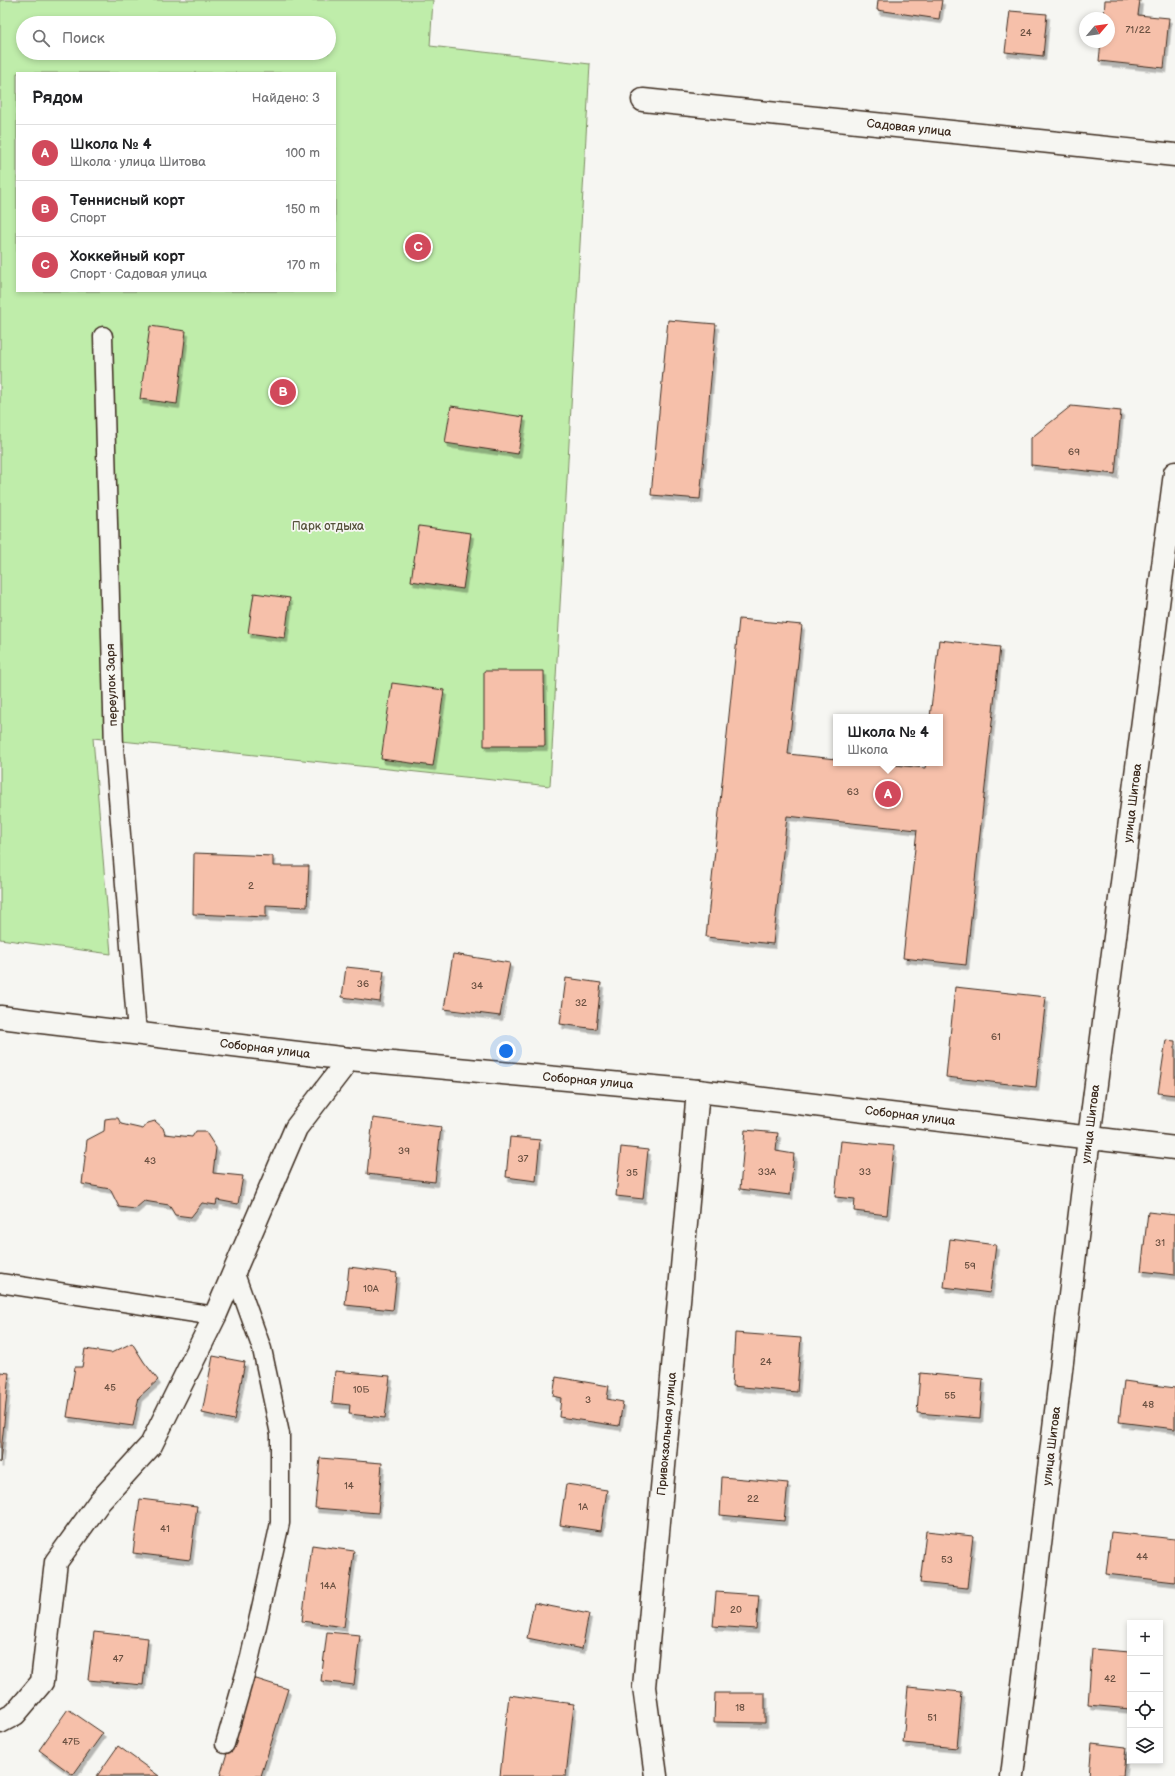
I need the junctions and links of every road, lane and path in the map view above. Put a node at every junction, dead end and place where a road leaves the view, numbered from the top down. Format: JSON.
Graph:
{"nodes":[{"id":1,"x":643,"y":100,"type":"dead end"},
{"id":2,"x":1175,"y":155,"type":"edge"},
{"id":3,"x":103,"y":336,"type":"dead end"},
{"id":4,"x":1175,"y":473,"type":"edge"},
{"id":5,"x":0,"y":1017,"type":"edge"},
{"id":6,"x":137,"y":1033,"type":"junction"},
{"id":7,"x":349,"y":1059,"type":"junction"},
{"id":8,"x":698,"y":1091,"type":"junction"},
{"id":9,"x":1089,"y":1138,"type":"junction"},
{"id":10,"x":1175,"y":1148,"type":"edge"},
{"id":11,"x":234,"y":1271,"type":"junction"},
{"id":12,"x":0,"y":1283,"type":"edge"},
{"id":13,"x":215,"y":1316,"type":"junction"},
{"id":14,"x":0,"y":1722,"type":"edge"},
{"id":15,"x":225,"y":1744,"type":"dead end"},
{"id":16,"x":656,"y":1776,"type":"edge"},
{"id":17,"x":1012,"y":1776,"type":"edge"}],
"edges":[{"from":1,"to":2,"type":"street","name":"Садовая улица"},
{"from":3,"to":6,"type":"lane","name":"переулок Заря"},
{"from":4,"to":9,"type":"street","name":"улица Шитова"},
{"from":5,"to":6,"type":"street","name":"Соборная улица"},
{"from":6,"to":7,"type":"street","name":"Соборная улица"},
{"from":7,"to":8,"type":"street","name":"Соборная улица"},
{"from":7,"to":11,"type":"street"},
{"from":8,"to":9,"type":"street","name":"Соборная улица"},
{"from":8,"to":16,"type":"street","name":"Привокзальная улица"},
{"from":9,"to":10,"type":"street","name":"Соборная улица"},
{"from":9,"to":17,"type":"street","name":"улица Шитова"},
{"from":11,"to":13,"type":"street"},
{"from":11,"to":15,"type":"lane"},
{"from":12,"to":13,"type":"lane"},
{"from":13,"to":14,"type":"street"}]}
